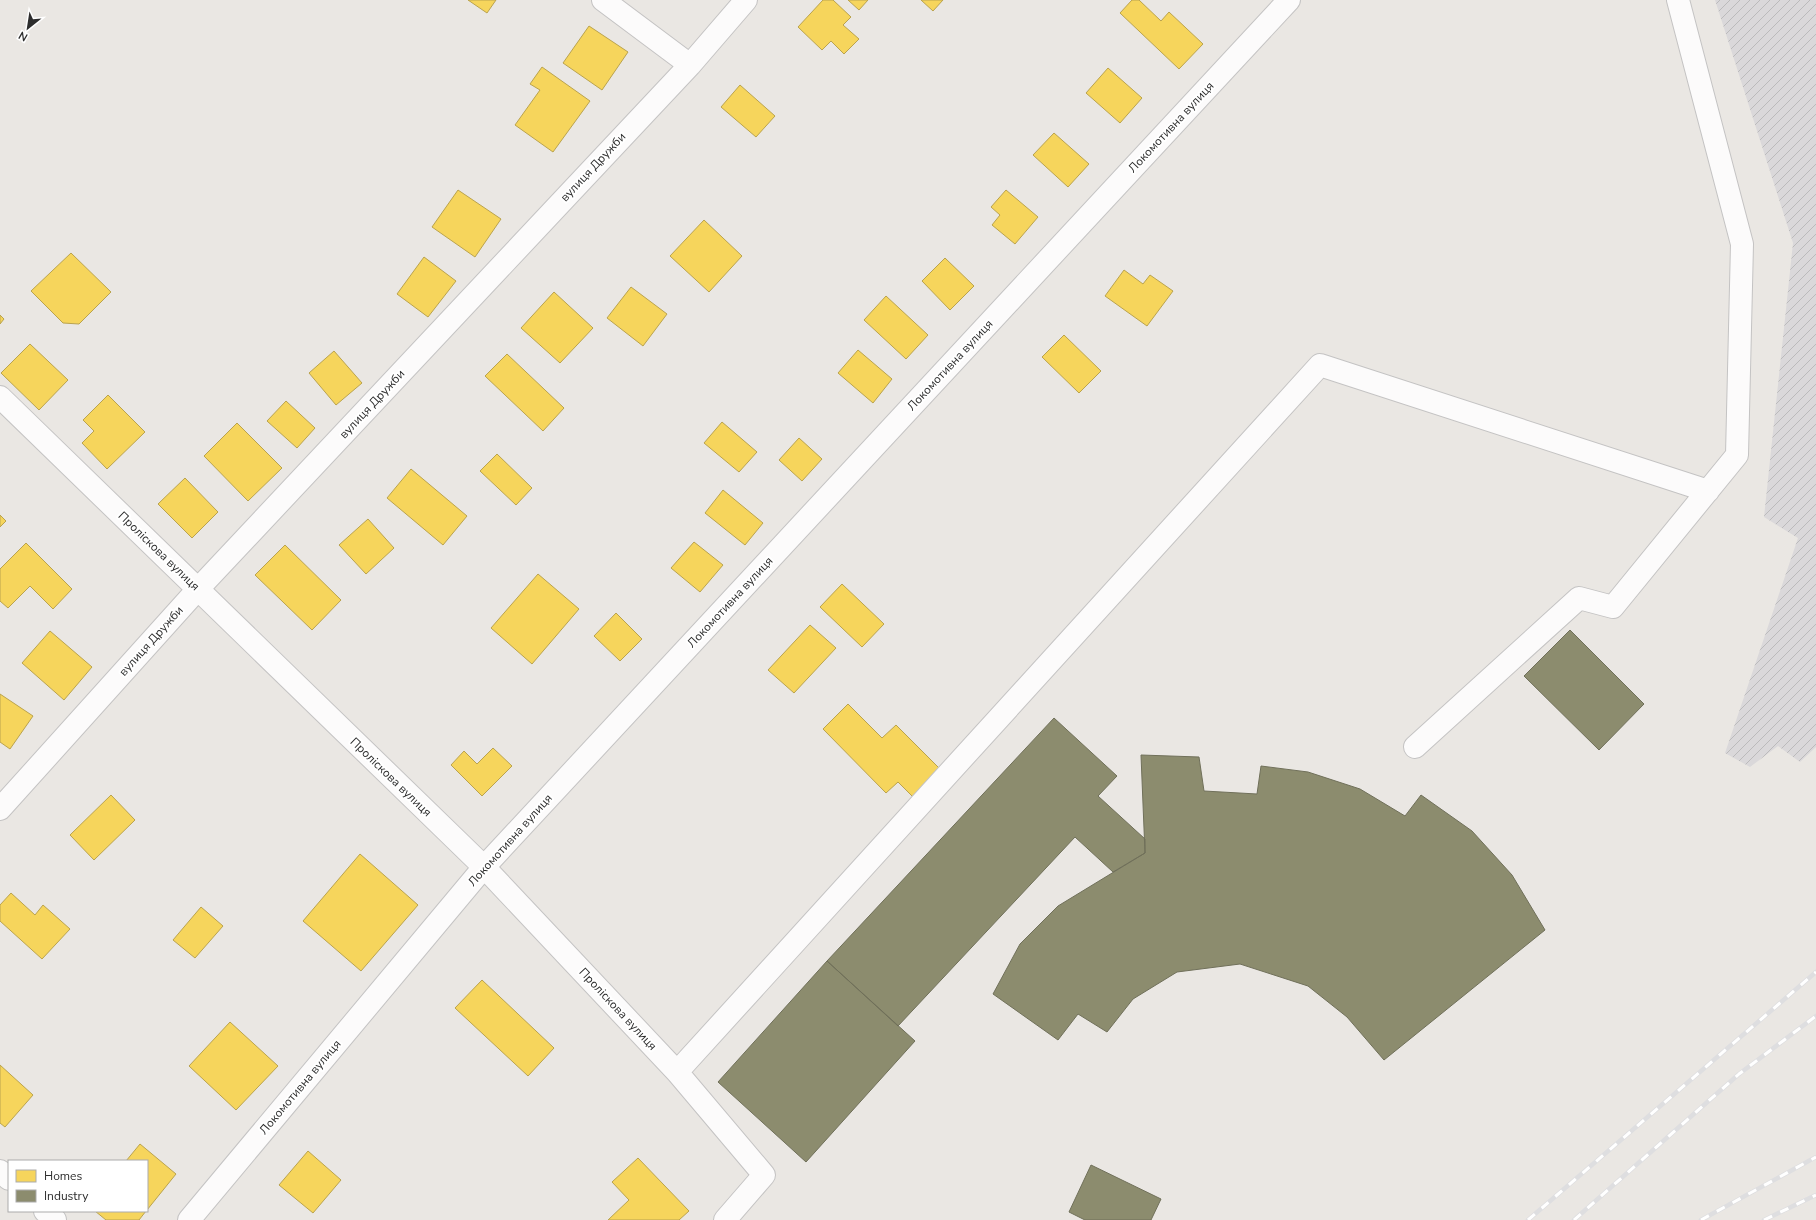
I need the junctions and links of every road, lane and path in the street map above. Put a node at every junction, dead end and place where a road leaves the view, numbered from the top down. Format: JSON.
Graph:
{"nodes":[{"id":1,"x":603,"y":0,"type":"edge"},
{"id":2,"x":746,"y":0,"type":"edge"},
{"id":3,"x":1289,"y":0,"type":"edge"},
{"id":4,"x":1678,"y":0,"type":"edge"},
{"id":5,"x":690,"y":64,"type":"junction"},
{"id":6,"x":0,"y":397,"type":"edge"},
{"id":7,"x":1708,"y":491,"type":"junction"},
{"id":8,"x":198,"y":589,"type":"junction"},
{"id":9,"x":1415,"y":747,"type":"dead end"},
{"id":10,"x":0,"y":809,"type":"edge"},
{"id":11,"x":484,"y":867,"type":"junction"},
{"id":12,"x":677,"y":1072,"type":"junction"},
{"id":13,"x":0,"y":1170,"type":"edge"},
{"id":14,"x":8,"y":1178,"type":"edge"},
{"id":15,"x":46,"y":1212,"type":"edge"},
{"id":16,"x":55,"y":1220,"type":"edge"},
{"id":17,"x":189,"y":1220,"type":"edge"},
{"id":18,"x":725,"y":1220,"type":"edge"}],
"edges":[{"from":1,"to":5,"type":"street"},
{"from":2,"to":5,"type":"street","name":"вулиця Дружби"},
{"from":3,"to":11,"type":"street","name":"Локомотивна вулиця"},
{"from":4,"to":7,"type":"street"},
{"from":5,"to":8,"type":"street","name":"вулиця Дружби"},
{"from":6,"to":8,"type":"street","name":"Проліскова вулиця"},
{"from":7,"to":9,"type":"street"},
{"from":7,"to":12,"type":"street"},
{"from":8,"to":10,"type":"street","name":"вулиця Дружби"},
{"from":8,"to":11,"type":"street","name":"Проліскова вулиця"},
{"from":11,"to":12,"type":"street","name":"Проліскова вулиця"},
{"from":11,"to":17,"type":"street","name":"Локомотивна вулиця"},
{"from":12,"to":18,"type":"street","name":"Проліскова вулиця"},
{"from":13,"to":14,"type":"street"},
{"from":15,"to":16,"type":"street"}]}
